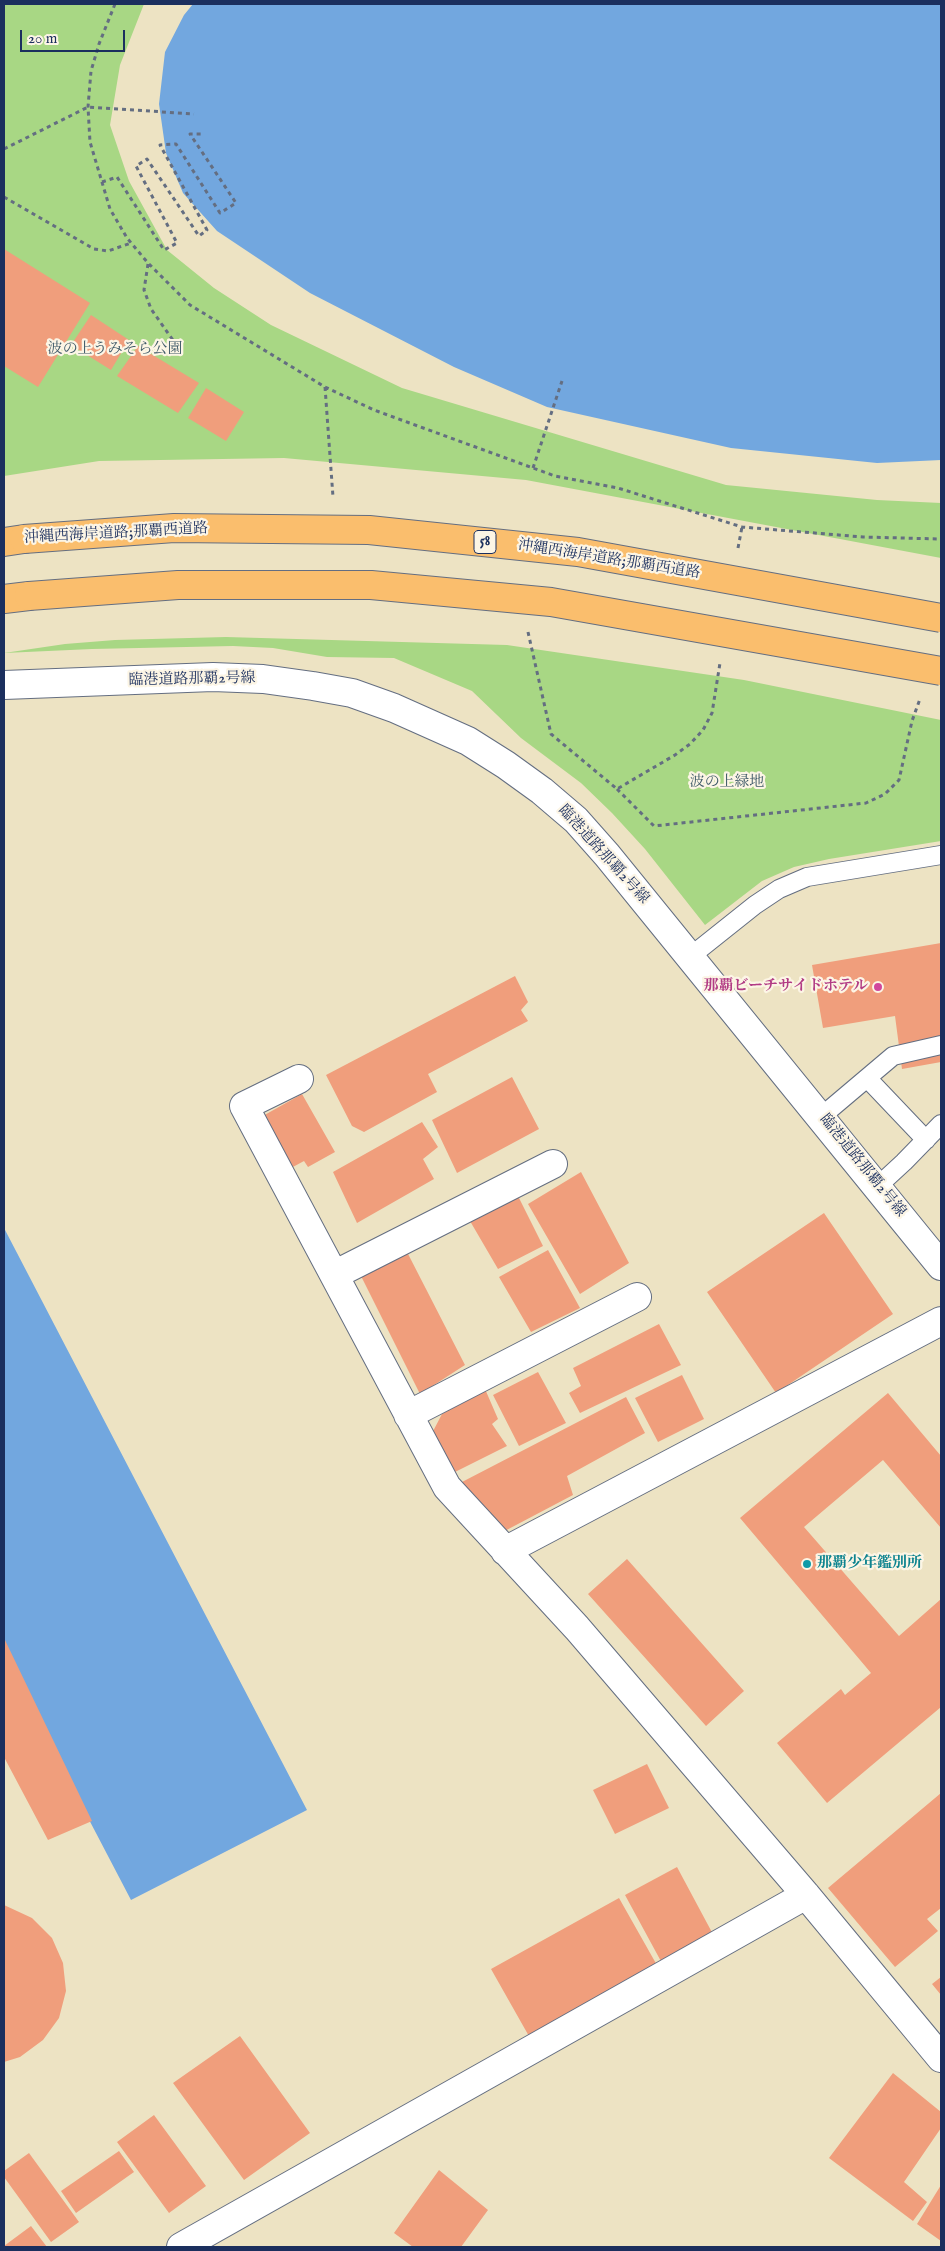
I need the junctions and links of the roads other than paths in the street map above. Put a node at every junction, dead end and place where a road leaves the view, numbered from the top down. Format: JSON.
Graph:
{"nodes":[{"id":1,"x":14,"y":540,"type":"edge"},
{"id":2,"x":16,"y":597,"type":"edge"},
{"id":3,"x":941,"y":618,"type":"edge"},
{"id":4,"x":941,"y":671,"type":"edge"},
{"id":5,"x":4,"y":684,"type":"edge"},
{"id":6,"x":941,"y":856,"type":"edge"},
{"id":7,"x":691,"y":956,"type":"junction"},
{"id":8,"x":941,"y":1045,"type":"edge"},
{"id":9,"x":868,"y":1078,"type":"junction"},
{"id":10,"x":299,"y":1079,"type":"dead end"},
{"id":11,"x":822,"y":1116,"type":"junction"},
{"id":12,"x":941,"y":1124,"type":"edge"},
{"id":13,"x":926,"y":1140,"type":"junction"},
{"id":14,"x":553,"y":1164,"type":"dead end"},
{"id":15,"x":878,"y":1186,"type":"junction"},
{"id":16,"x":941,"y":1266,"type":"edge"},
{"id":17,"x":334,"y":1275,"type":"junction"},
{"id":18,"x":636,"y":1297,"type":"dead end"},
{"id":19,"x":941,"y":1321,"type":"edge"},
{"id":20,"x":408,"y":1415,"type":"junction"},
{"id":21,"x":505,"y":1551,"type":"junction"},
{"id":22,"x":806,"y":1894,"type":"junction"},
{"id":23,"x":941,"y":2058,"type":"edge"},
{"id":24,"x":181,"y":2247,"type":"edge"}],
"edges":[{"from":1,"to":3,"type":"highway","name":"沖縄西海岸道路;那覇西道路","number":"58","bridge":true},
{"from":2,"to":4,"type":"highway","bridge":true},
{"from":5,"to":7,"type":"street","name":"臨港道路那覇2号線"},
{"from":6,"to":7,"type":"lane"},
{"from":7,"to":11,"type":"street","name":"臨港道路那覇2号線"},
{"from":8,"to":9,"type":"lane"},
{"from":9,"to":11,"type":"lane"},
{"from":9,"to":13,"type":"lane"},
{"from":10,"to":17,"type":"street"},
{"from":11,"to":15,"type":"street","name":"臨港道路那覇2号線"},
{"from":12,"to":13,"type":"lane"},
{"from":13,"to":15,"type":"lane"},
{"from":14,"to":17,"type":"street"},
{"from":15,"to":16,"type":"street","name":"臨港道路那覇2号線"},
{"from":17,"to":20,"type":"street"},
{"from":18,"to":20,"type":"street"},
{"from":19,"to":21,"type":"street"},
{"from":20,"to":21,"type":"street"},
{"from":21,"to":22,"type":"street"},
{"from":22,"to":23,"type":"street"},
{"from":22,"to":24,"type":"street"}]}
